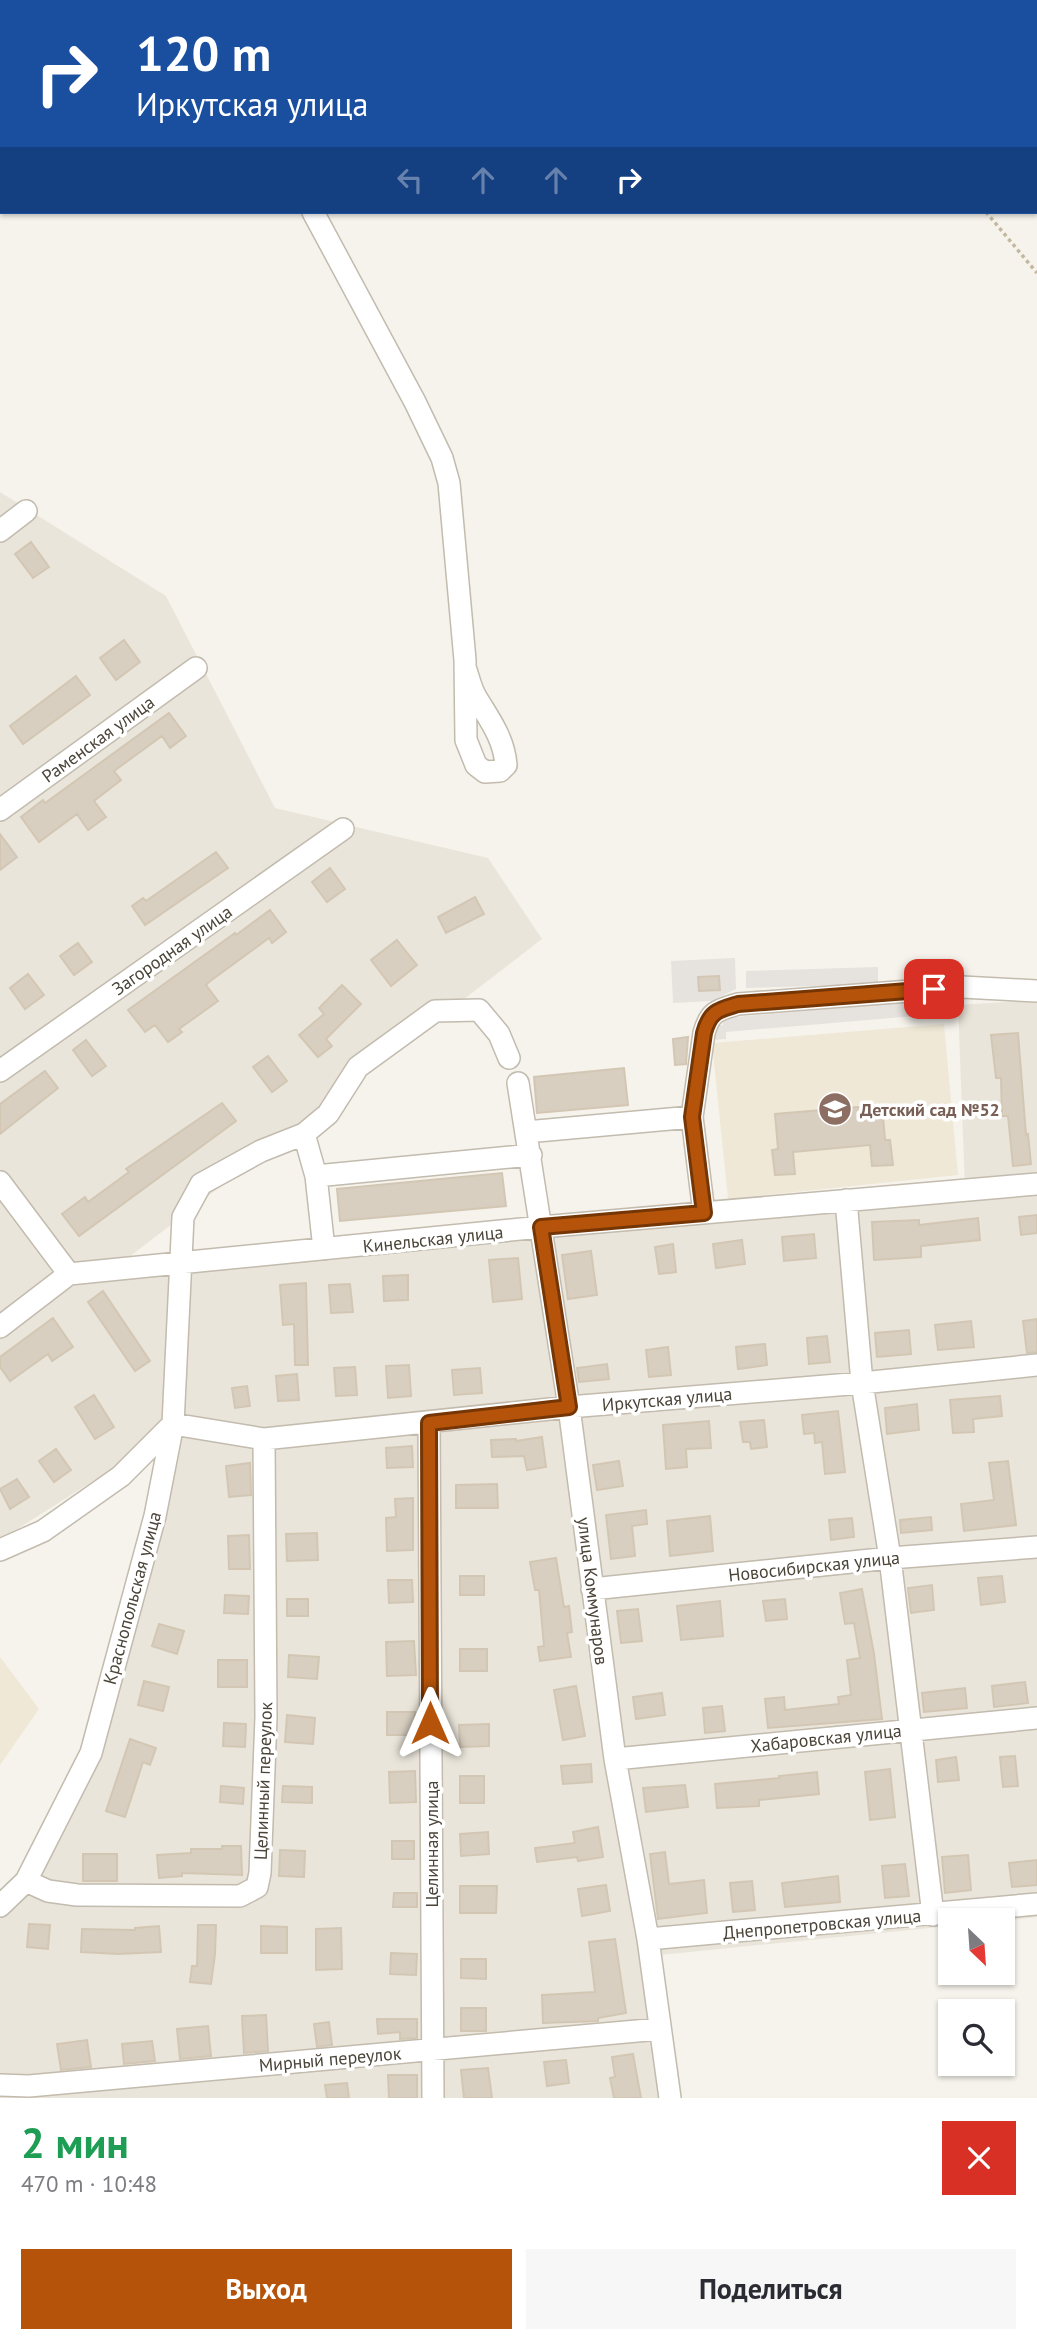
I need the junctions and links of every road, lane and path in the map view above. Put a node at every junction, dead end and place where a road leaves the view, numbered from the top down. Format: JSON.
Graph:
{"nodes":[{"id":1,"x":314,"y":214,"type":"edge"},
{"id":2,"x":988,"y":214,"type":"edge"},
{"id":3,"x":1037,"y":273,"type":"edge"},
{"id":4,"x":26,"y":511,"type":"dead end"},
{"id":5,"x":0,"y":531,"type":"edge"},
{"id":6,"x":195,"y":668,"type":"dead end"},
{"id":7,"x":466,"y":670,"type":"dead end"},
{"id":8,"x":0,"y":810,"type":"edge"},
{"id":9,"x":343,"y":830,"type":"dead end"},
{"id":10,"x":1037,"y":991,"type":"edge"},
{"id":11,"x":509,"y":1058,"type":"dead end"},
{"id":12,"x":0,"y":1070,"type":"edge"},
{"id":13,"x":519,"y":1083,"type":"dead end"},
{"id":14,"x":692,"y":1117,"type":"junction"},
{"id":15,"x":526,"y":1132,"type":"junction"},
{"id":16,"x":304,"y":1134,"type":"junction"},
{"id":17,"x":531,"y":1155,"type":"junction"},
{"id":18,"x":316,"y":1177,"type":"junction"},
{"id":19,"x":0,"y":1182,"type":"edge"},
{"id":20,"x":1037,"y":1184,"type":"edge"},
{"id":21,"x":846,"y":1200,"type":"junction"},
{"id":22,"x":704,"y":1213,"type":"junction"},
{"id":23,"x":541,"y":1227,"type":"junction"},
{"id":24,"x":324,"y":1249,"type":"junction"},
{"id":25,"x":181,"y":1263,"type":"junction"},
{"id":26,"x":69,"y":1274,"type":"junction"},
{"id":27,"x":0,"y":1327,"type":"edge"},
{"id":28,"x":1037,"y":1364,"type":"edge"},
{"id":29,"x":862,"y":1383,"type":"junction"},
{"id":30,"x":569,"y":1407,"type":"junction"},
{"id":31,"x":429,"y":1423,"type":"junction"},
{"id":32,"x":173,"y":1424,"type":"junction"},
{"id":33,"x":264,"y":1439,"type":"junction"},
{"id":34,"x":1037,"y":1547,"type":"edge"},
{"id":35,"x":0,"y":1550,"type":"edge"},
{"id":36,"x":890,"y":1558,"type":"junction"},
{"id":37,"x":592,"y":1589,"type":"junction"},
{"id":38,"x":1037,"y":1718,"type":"edge"},
{"id":39,"x":910,"y":1730,"type":"junction"},
{"id":40,"x":615,"y":1759,"type":"junction"},
{"id":41,"x":26,"y":1881,"type":"junction"},
{"id":42,"x":1037,"y":1904,"type":"edge"},
{"id":43,"x":0,"y":1906,"type":"edge"},
{"id":44,"x":933,"y":1914,"type":"junction"},
{"id":45,"x":648,"y":1939,"type":"junction"},
{"id":46,"x":659,"y":2029,"type":"junction"},
{"id":47,"x":432,"y":2050,"type":"junction"},
{"id":48,"x":0,"y":2085,"type":"edge"},
{"id":49,"x":433,"y":2098,"type":"edge"},
{"id":50,"x":670,"y":2098,"type":"edge"}],
"edges":[{"from":1,"to":7,"type":"street"},
{"from":2,"to":3,"type":"path"},
{"from":4,"to":5,"type":"street"},
{"from":6,"to":8,"type":"street","name":"Раменская улица"},
{"from":9,"to":12,"type":"street","name":"Загородная улица"},
{"from":10,"to":14,"type":"street"},
{"from":11,"to":16,"type":"street"},
{"from":13,"to":15,"type":"street","name":"улица Коммунаров"},
{"from":14,"to":15,"type":"street"},
{"from":14,"to":22,"type":"street"},
{"from":15,"to":17,"type":"street","name":"улица Коммунаров"},
{"from":16,"to":18,"type":"street"},
{"from":16,"to":25,"type":"street","name":"Краснопольская улица"},
{"from":17,"to":18,"type":"street"},
{"from":17,"to":23,"type":"street","name":"улица Коммунаров"},
{"from":18,"to":24,"type":"street"},
{"from":19,"to":26,"type":"street"},
{"from":20,"to":21,"type":"street","name":"Кинельская улица"},
{"from":21,"to":22,"type":"street","name":"Кинельская улица"},
{"from":21,"to":29,"type":"street"},
{"from":22,"to":23,"type":"street","name":"Кинельская улица"},
{"from":23,"to":24,"type":"street","name":"Кинельская улица"},
{"from":23,"to":30,"type":"street","name":"улица Коммунаров"},
{"from":24,"to":25,"type":"street","name":"Кинельская улица"},
{"from":25,"to":26,"type":"street","name":"Кинельская улица"},
{"from":25,"to":32,"type":"street","name":"Краснопольская улица"},
{"from":26,"to":27,"type":"street"},
{"from":28,"to":29,"type":"street","name":"Иркутская улица"},
{"from":29,"to":30,"type":"street","name":"Иркутская улица"},
{"from":29,"to":36,"type":"street"},
{"from":30,"to":31,"type":"street","name":"Иркутская улица"},
{"from":30,"to":37,"type":"street","name":"улица Коммунаров"},
{"from":31,"to":33,"type":"street","name":"Иркутская улица"},
{"from":31,"to":47,"type":"street","name":"Целинная улица"},
{"from":32,"to":33,"type":"street","name":"Иркутская улица"},
{"from":32,"to":35,"type":"street"},
{"from":32,"to":41,"type":"street","name":"Краснопольская улица"},
{"from":33,"to":41,"type":"street","name":"Целинный переулок"},
{"from":34,"to":36,"type":"street","name":"Новосибирская улица"},
{"from":36,"to":37,"type":"street","name":"Новосибирская улица"},
{"from":36,"to":39,"type":"street"},
{"from":37,"to":40,"type":"street","name":"улица Коммунаров"},
{"from":38,"to":39,"type":"street","name":"Хабаровская улица"},
{"from":39,"to":40,"type":"street","name":"Хабаровская улица"},
{"from":39,"to":44,"type":"street"},
{"from":40,"to":45,"type":"street","name":"улица Коммунаров"},
{"from":41,"to":43,"type":"street","name":"Краснопольская улица"},
{"from":42,"to":44,"type":"street","name":"Днепропетровская улица"},
{"from":44,"to":45,"type":"street","name":"Днепропетровская улица"},
{"from":45,"to":46,"type":"street","name":"улица Коммунаров"},
{"from":46,"to":47,"type":"street","name":"Мирный переулок"},
{"from":46,"to":50,"type":"street","name":"улица Коммунаров"},
{"from":47,"to":48,"type":"street","name":"Мирный переулок"},
{"from":47,"to":49,"type":"street","name":"Целинная улица"}]}
